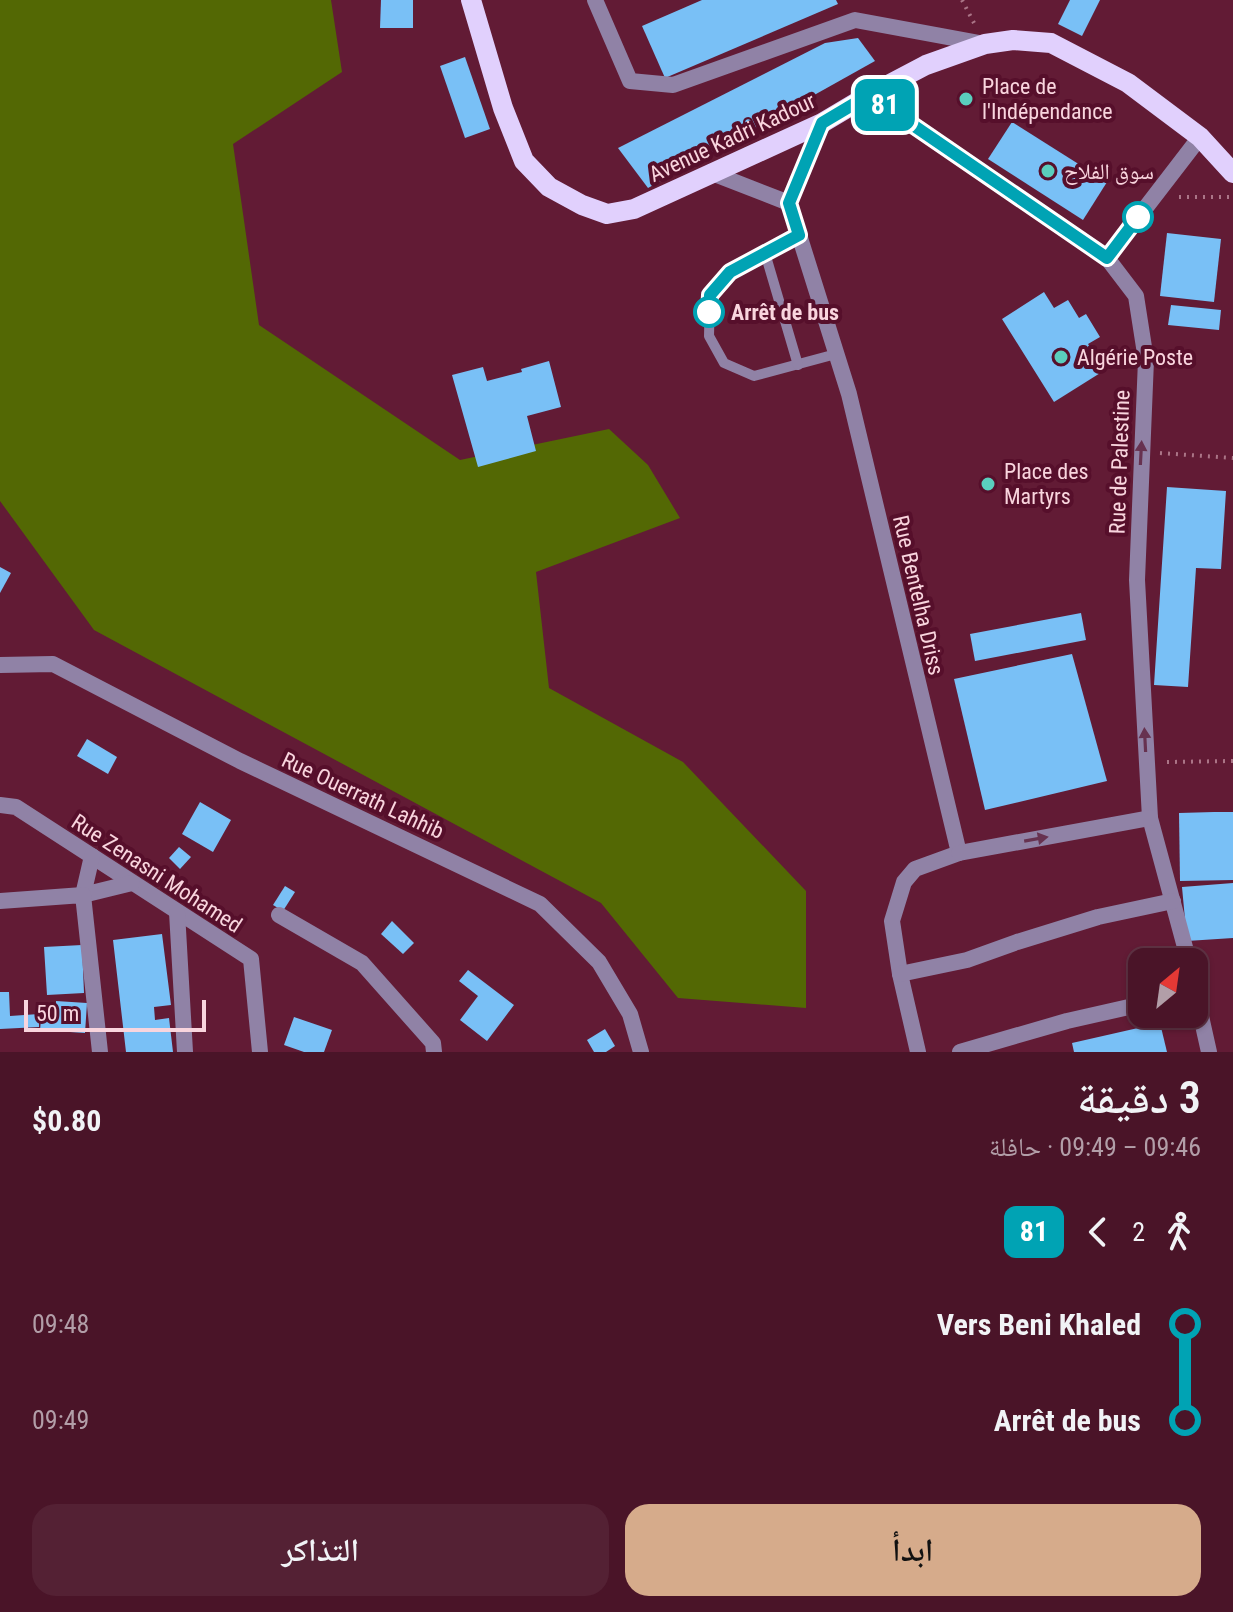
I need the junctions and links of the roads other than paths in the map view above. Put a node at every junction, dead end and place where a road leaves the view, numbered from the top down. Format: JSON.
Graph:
{"nodes":[{"id":1,"x":471,"y":0,"type":"edge"},
{"id":2,"x":599,"y":1,"type":"edge"},
{"id":3,"x":985,"y":44,"type":"junction"},
{"id":4,"x":869,"y":95,"type":"junction"},
{"id":5,"x":822,"y":123,"type":"junction"},
{"id":6,"x":1200,"y":137,"type":"junction"},
{"id":7,"x":712,"y":173,"type":"junction"},
{"id":8,"x":1233,"y":173,"type":"edge"},
{"id":9,"x":789,"y":203,"type":"junction"},
{"id":10,"x":799,"y":235,"type":"junction"},
{"id":11,"x":765,"y":253,"type":"junction"},
{"id":12,"x":1107,"y":258,"type":"junction"},
{"id":13,"x":836,"y":354,"type":"junction"},
{"id":14,"x":798,"y":365,"type":"junction"},
{"id":15,"x":0,"y":665,"type":"edge"},
{"id":16,"x":0,"y":805,"type":"edge"},
{"id":17,"x":1150,"y":818,"type":"junction"},
{"id":18,"x":959,"y":853,"type":"junction"},
{"id":19,"x":92,"y":856,"type":"junction"},
{"id":20,"x":132,"y":883,"type":"junction"},
{"id":21,"x":83,"y":895,"type":"junction"},
{"id":22,"x":0,"y":901,"type":"edge"},
{"id":23,"x":1173,"y":901,"type":"junction"},
{"id":24,"x":177,"y":912,"type":"junction"},
{"id":25,"x":279,"y":915,"type":"dead end"},
{"id":26,"x":1185,"y":948,"type":"edge"},
{"id":27,"x":900,"y":974,"type":"junction"},
{"id":28,"x":1128,"y":1007,"type":"edge"},
{"id":29,"x":1203,"y":1028,"type":"edge"},
{"id":30,"x":100,"y":1052,"type":"edge"},
{"id":31,"x":185,"y":1052,"type":"edge"},
{"id":32,"x":260,"y":1052,"type":"edge"},
{"id":33,"x":434,"y":1052,"type":"edge"},
{"id":34,"x":641,"y":1052,"type":"edge"},
{"id":35,"x":918,"y":1052,"type":"edge"},
{"id":36,"x":960,"y":1052,"type":"edge"},
{"id":37,"x":1209,"y":1052,"type":"edge"}],
"edges":[{"from":1,"to":7,"type":"main road","name":"Avenue Kadri Kadour"},
{"from":2,"to":3,"type":"street"},
{"from":3,"to":4,"type":"main road","name":"Avenue Kadri Kadour"},
{"from":3,"to":6,"type":"main road","name":"Avenue Kadri Kadour"},
{"from":4,"to":5,"type":"main road","name":"Avenue Kadri Kadour"},
{"from":4,"to":12,"type":"street","name":"Rue de Palestine"},
{"from":5,"to":7,"type":"main road","name":"Avenue Kadri Kadour"},
{"from":5,"to":9,"type":"street"},
{"from":6,"to":8,"type":"main road","name":"Avenue Kadri Kadour"},
{"from":6,"to":12,"type":"street"},
{"from":7,"to":9,"type":"street"},
{"from":9,"to":10,"type":"street","name":"Rue Bentelha Driss"},
{"from":10,"to":11,"type":"lane"},
{"from":10,"to":13,"type":"street","name":"Rue Bentelha Driss"},
{"from":11,"to":14,"type":"lane"},
{"from":11,"to":14,"type":"lane"},
{"from":17,"to":12,"type":"street","name":"Rue de Palestine","one_way":true},
{"from":13,"to":14,"type":"lane"},
{"from":13,"to":18,"type":"street","name":"Rue Bentelha Driss"},
{"from":15,"to":34,"type":"street","name":"Rue Ouerrath Lahhib"},
{"from":16,"to":19,"type":"street","name":"Rue Zenasni Mohamed"},
{"from":18,"to":17,"type":"street","one_way":true},
{"from":17,"to":23,"type":"street","name":"Rue de Palestine"},
{"from":18,"to":27,"type":"street"},
{"from":19,"to":20,"type":"street","name":"Rue Zenasni Mohamed"},
{"from":19,"to":21,"type":"street"},
{"from":20,"to":21,"type":"street"},
{"from":20,"to":24,"type":"street","name":"Rue Zenasni Mohamed"},
{"from":21,"to":22,"type":"street"},
{"from":21,"to":30,"type":"street"},
{"from":23,"to":26,"type":"street","name":"Rue de Palestine"},
{"from":23,"to":27,"type":"street"},
{"from":24,"to":31,"type":"street"},
{"from":24,"to":32,"type":"street","name":"Rue Zenasni Mohamed"},
{"from":25,"to":33,"type":"street"},
{"from":27,"to":35,"type":"street"},
{"from":28,"to":36,"type":"street"},
{"from":29,"to":37,"type":"street"}]}
